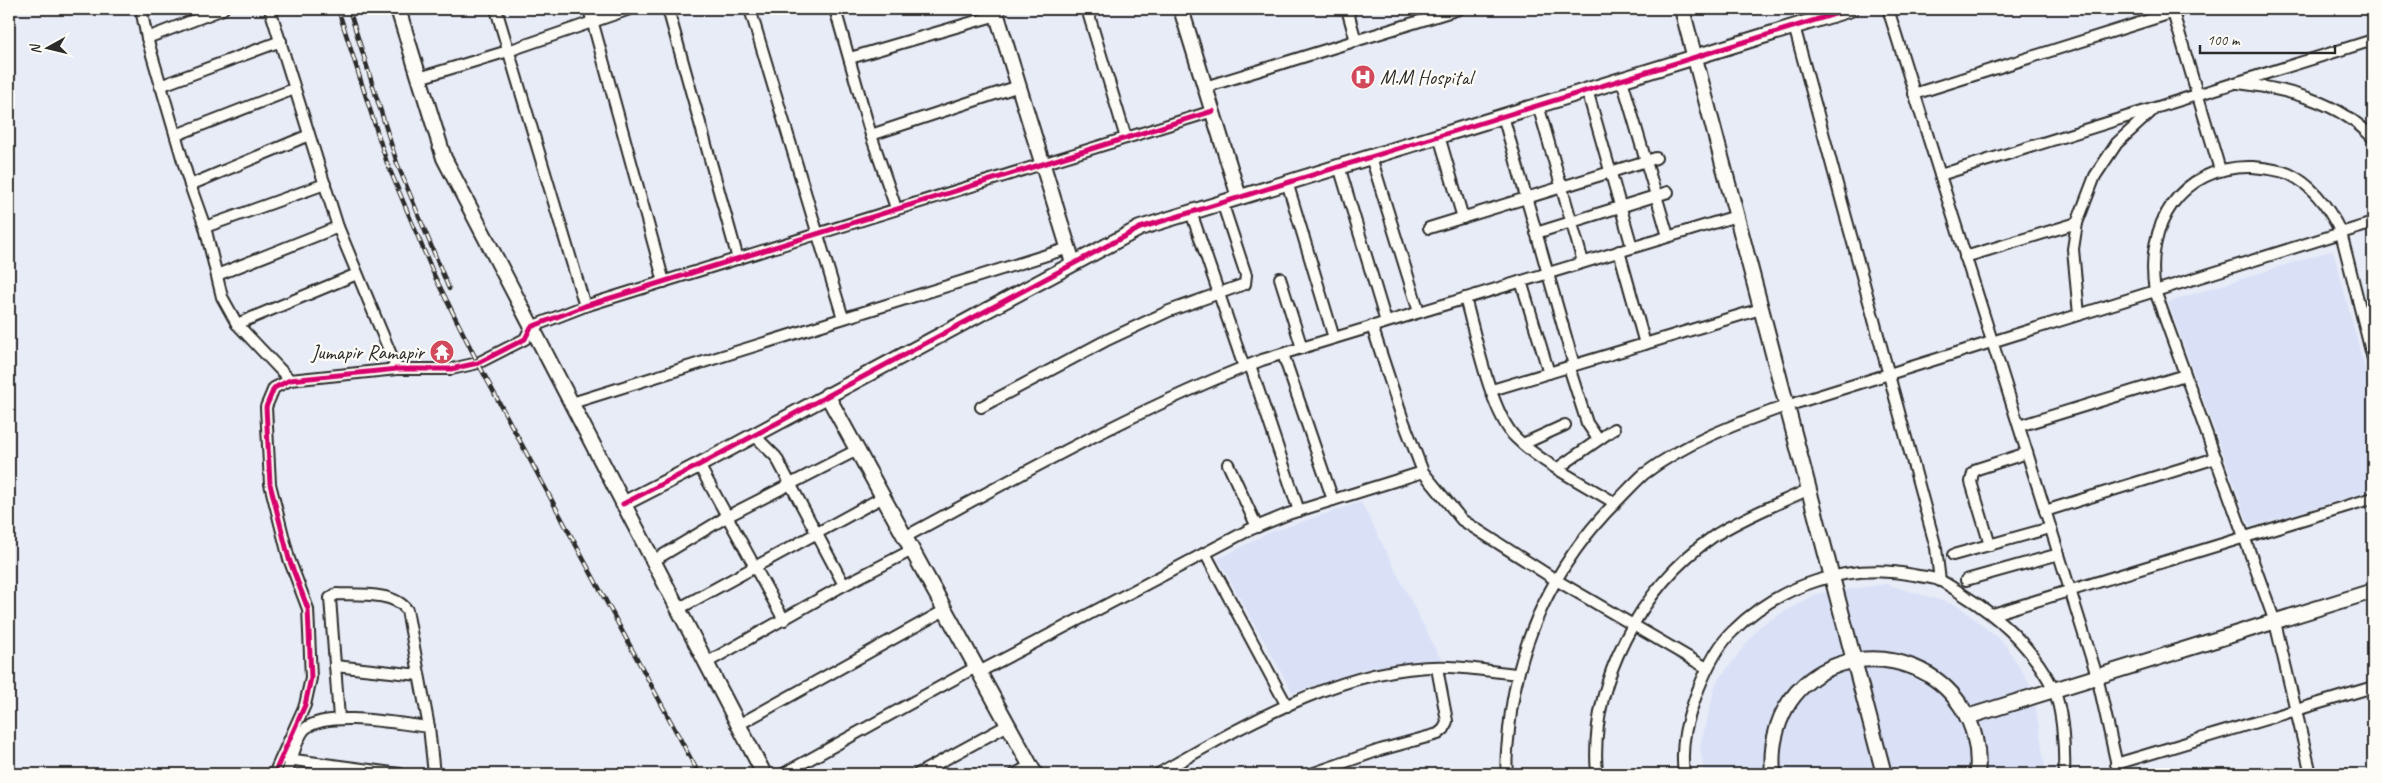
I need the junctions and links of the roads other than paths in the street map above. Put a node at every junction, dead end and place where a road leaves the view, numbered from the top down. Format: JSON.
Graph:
{"nodes":[{"id":1,"x":141,"y":9,"type":"edge"},
{"id":2,"x":223,"y":9,"type":"edge"},
{"id":3,"x":270,"y":9,"type":"edge"},
{"id":4,"x":398,"y":9,"type":"edge"},
{"id":5,"x":496,"y":9,"type":"edge"},
{"id":6,"x":589,"y":9,"type":"edge"},
{"id":7,"x":630,"y":9,"type":"edge"},
{"id":8,"x":668,"y":9,"type":"edge"},
{"id":9,"x":750,"y":9,"type":"edge"},
{"id":10,"x":835,"y":9,"type":"edge"},
{"id":11,"x":1087,"y":9,"type":"edge"},
{"id":12,"x":1182,"y":9,"type":"edge"},
{"id":13,"x":1347,"y":9,"type":"edge"},
{"id":14,"x":1459,"y":9,"type":"edge"},
{"id":15,"x":1675,"y":9,"type":"edge"},
{"id":16,"x":1682,"y":9,"type":"edge"},
{"id":17,"x":1851,"y":9,"type":"edge"},
{"id":18,"x":1888,"y":9,"type":"edge"},
{"id":19,"x":2184,"y":9,"type":"edge"},
{"id":20,"x":2172,"y":11,"type":"edge"},
{"id":21,"x":996,"y":12,"type":"edge"},
{"id":22,"x":593,"y":20,"type":"junction"},
{"id":23,"x":1794,"y":26,"type":"junction"},
{"id":24,"x":147,"y":38,"type":"junction"},
{"id":25,"x":2373,"y":40,"type":"edge"},
{"id":26,"x":281,"y":41,"type":"junction"},
{"id":27,"x":1356,"y":41,"type":"junction"},
{"id":28,"x":508,"y":51,"type":"junction"},
{"id":29,"x":850,"y":58,"type":"junction"},
{"id":30,"x":1691,"y":58,"type":"junction"},
{"id":31,"x":419,"y":78,"type":"junction"},
{"id":32,"x":1622,"y":80,"type":"junction"},
{"id":33,"x":2235,"y":83,"type":"junction"},
{"id":34,"x":160,"y":86,"type":"junction"},
{"id":35,"x":1019,"y":86,"type":"junction"},
{"id":36,"x":1205,"y":87,"type":"junction"},
{"id":37,"x":294,"y":89,"type":"junction"},
{"id":38,"x":1587,"y":90,"type":"junction"},
{"id":39,"x":1914,"y":94,"type":"junction"},
{"id":40,"x":2198,"y":94,"type":"junction"},
{"id":41,"x":1538,"y":105,"type":"junction"},
{"id":42,"x":2157,"y":107,"type":"junction"},
{"id":43,"x":1213,"y":111,"type":"junction"},
{"id":44,"x":1503,"y":116,"type":"junction"},
{"id":45,"x":2371,"y":133,"type":"edge"},
{"id":46,"x":176,"y":135,"type":"junction"},
{"id":47,"x":309,"y":135,"type":"junction"},
{"id":48,"x":871,"y":135,"type":"junction"},
{"id":49,"x":1439,"y":136,"type":"junction"},
{"id":50,"x":1126,"y":138,"type":"junction"},
{"id":51,"x":1371,"y":157,"type":"junction"},
{"id":52,"x":1656,"y":158,"type":"dead end"},
{"id":53,"x":1646,"y":162,"type":"junction"},
{"id":54,"x":1042,"y":163,"type":"junction"},
{"id":55,"x":1339,"y":166,"type":"junction"},
{"id":56,"x":2220,"y":170,"type":"junction"},
{"id":57,"x":1610,"y":173,"type":"junction"},
{"id":58,"x":1940,"y":175,"type":"junction"},
{"id":59,"x":1287,"y":182,"type":"junction"},
{"id":60,"x":325,"y":184,"type":"junction"},
{"id":61,"x":190,"y":185,"type":"junction"},
{"id":62,"x":1561,"y":188,"type":"junction"},
{"id":63,"x":1668,"y":192,"type":"dead end"},
{"id":64,"x":1656,"y":196,"type":"junction"},
{"id":65,"x":1239,"y":197,"type":"junction"},
{"id":66,"x":1527,"y":198,"type":"junction"},
{"id":67,"x":1222,"y":202,"type":"junction"},
{"id":68,"x":1620,"y":207,"type":"junction"},
{"id":69,"x":896,"y":208,"type":"junction"},
{"id":70,"x":1191,"y":212,"type":"junction"},
{"id":71,"x":1462,"y":218,"type":"junction"},
{"id":72,"x":1730,"y":218,"type":"junction"},
{"id":73,"x":1571,"y":222,"type":"junction"},
{"id":74,"x":2077,"y":223,"type":"junction"},
{"id":75,"x":2373,"y":223,"type":"edge"},
{"id":76,"x":205,"y":227,"type":"junction"},
{"id":77,"x":338,"y":227,"type":"junction"},
{"id":78,"x":1430,"y":228,"type":"dead end"},
{"id":79,"x":1536,"y":232,"type":"junction"},
{"id":80,"x":817,"y":233,"type":"junction"},
{"id":81,"x":2341,"y":233,"type":"junction"},
{"id":82,"x":1668,"y":236,"type":"junction"},
{"id":83,"x":1632,"y":247,"type":"junction"},
{"id":84,"x":1068,"y":248,"type":"junction"},
{"id":85,"x":1619,"y":251,"type":"junction"},
{"id":86,"x":1966,"y":257,"type":"junction"},
{"id":87,"x":738,"y":259,"type":"junction"},
{"id":88,"x":1583,"y":262,"type":"junction"},
{"id":89,"x":1073,"y":263,"type":"junction"},
{"id":90,"x":1548,"y":273,"type":"junction"},
{"id":91,"x":357,"y":274,"type":"junction"},
{"id":92,"x":217,"y":275,"type":"junction"},
{"id":93,"x":1280,"y":278,"type":"dead end"},
{"id":94,"x":1521,"y":281,"type":"junction"},
{"id":95,"x":664,"y":282,"type":"junction"},
{"id":96,"x":2155,"y":291,"type":"junction"},
{"id":97,"x":1218,"y":292,"type":"junction"},
{"id":98,"x":1465,"y":298,"type":"junction"},
{"id":99,"x":585,"y":306,"type":"junction"},
{"id":100,"x":1754,"y":311,"type":"junction"},
{"id":101,"x":1419,"y":312,"type":"junction"},
{"id":102,"x":2373,"y":314,"type":"edge"},
{"id":103,"x":2079,"y":315,"type":"junction"},
{"id":104,"x":843,"y":318,"type":"junction"},
{"id":105,"x":2362,"y":318,"type":"junction"},
{"id":106,"x":1386,"y":322,"type":"junction"},
{"id":107,"x":237,"y":324,"type":"junction"},
{"id":108,"x":1372,"y":326,"type":"junction"},
{"id":109,"x":531,"y":327,"type":"junction"},
{"id":110,"x":1334,"y":338,"type":"junction"},
{"id":111,"x":1992,"y":342,"type":"junction"},
{"id":112,"x":1645,"y":344,"type":"junction"},
{"id":113,"x":1302,"y":348,"type":"junction"},
{"id":114,"x":1283,"y":354,"type":"junction"},
{"id":115,"x":2373,"y":359,"type":"edge"},
{"id":116,"x":1247,"y":366,"type":"junction"},
{"id":117,"x":1571,"y":366,"type":"junction"},
{"id":118,"x":397,"y":369,"type":"junction"},
{"id":119,"x":1550,"y":373,"type":"junction"},
{"id":120,"x":1888,"y":374,"type":"junction"},
{"id":121,"x":2185,"y":375,"type":"junction"},
{"id":122,"x":290,"y":380,"type":"junction"},
{"id":123,"x":1492,"y":390,"type":"junction"},
{"id":124,"x":827,"y":395,"type":"junction"},
{"id":125,"x":572,"y":403,"type":"junction"},
{"id":126,"x":981,"y":407,"type":"dead end"},
{"id":127,"x":1783,"y":407,"type":"junction"},
{"id":128,"x":1565,"y":425,"type":"dead end"},
{"id":129,"x":2018,"y":426,"type":"junction"},
{"id":130,"x":1614,"y":429,"type":"dead end"},
{"id":131,"x":753,"y":434,"type":"junction"},
{"id":132,"x":1598,"y":439,"type":"junction"},
{"id":133,"x":1523,"y":444,"type":"junction"},
{"id":134,"x":858,"y":450,"type":"junction"},
{"id":135,"x":2027,"y":453,"type":"junction"},
{"id":136,"x":2216,"y":458,"type":"junction"},
{"id":137,"x":1228,"y":464,"type":"dead end"},
{"id":138,"x":699,"y":465,"type":"junction"},
{"id":139,"x":1558,"y":468,"type":"junction"},
{"id":140,"x":1423,"y":472,"type":"junction"},
{"id":141,"x":791,"y":486,"type":"junction"},
{"id":142,"x":1802,"y":492,"type":"junction"},
{"id":143,"x":883,"y":497,"type":"junction"},
{"id":144,"x":2373,"y":498,"type":"edge"},
{"id":145,"x":1333,"y":500,"type":"junction"},
{"id":146,"x":1615,"y":503,"type":"junction"},
{"id":147,"x":623,"y":504,"type":"junction"},
{"id":148,"x":1299,"y":511,"type":"junction"},
{"id":149,"x":2045,"y":511,"type":"junction"},
{"id":150,"x":728,"y":516,"type":"junction"},
{"id":151,"x":1257,"y":526,"type":"junction"},
{"id":152,"x":2050,"y":528,"type":"junction"},
{"id":153,"x":816,"y":534,"type":"junction"},
{"id":154,"x":905,"y":537,"type":"junction"},
{"id":155,"x":2245,"y":537,"type":"junction"},
{"id":156,"x":1990,"y":545,"type":"junction"},
{"id":157,"x":912,"y":550,"type":"junction"},
{"id":158,"x":1205,"y":553,"type":"junction"},
{"id":159,"x":2059,"y":554,"type":"junction"},
{"id":160,"x":1953,"y":555,"type":"dead end"},
{"id":161,"x":653,"y":561,"type":"junction"},
{"id":162,"x":754,"y":566,"type":"junction"},
{"id":163,"x":1828,"y":577,"type":"junction"},
{"id":164,"x":1556,"y":580,"type":"junction"},
{"id":165,"x":1940,"y":580,"type":"junction"},
{"id":166,"x":1966,"y":580,"type":"dead end"},
{"id":167,"x":844,"y":585,"type":"junction"},
{"id":168,"x":2070,"y":590,"type":"junction"},
{"id":169,"x":2373,"y":591,"type":"edge"},
{"id":170,"x":678,"y":609,"type":"junction"},
{"id":171,"x":945,"y":610,"type":"junction"},
{"id":172,"x":1993,"y":614,"type":"junction"},
{"id":173,"x":784,"y":620,"type":"junction"},
{"id":174,"x":2275,"y":622,"type":"junction"},
{"id":175,"x":1633,"y":624,"type":"junction"},
{"id":176,"x":1850,"y":661,"type":"junction"},
{"id":177,"x":706,"y":663,"type":"junction"},
{"id":178,"x":334,"y":666,"type":"junction"},
{"id":179,"x":1436,"y":668,"type":"junction"},
{"id":180,"x":1707,"y":668,"type":"junction"},
{"id":181,"x":978,"y":670,"type":"junction"},
{"id":182,"x":1518,"y":674,"type":"junction"},
{"id":183,"x":419,"y":675,"type":"junction"},
{"id":184,"x":2097,"y":676,"type":"junction"},
{"id":185,"x":2373,"y":687,"type":"edge"},
{"id":186,"x":2054,"y":690,"type":"junction"},
{"id":187,"x":1287,"y":706,"type":"junction"},
{"id":188,"x":2297,"y":710,"type":"junction"},
{"id":189,"x":1967,"y":717,"type":"junction"},
{"id":190,"x":339,"y":718,"type":"junction"},
{"id":191,"x":738,"y":725,"type":"junction"},
{"id":192,"x":1008,"y":725,"type":"junction"},
{"id":193,"x":429,"y":727,"type":"junction"},
{"id":194,"x":281,"y":756,"type":"junction"},
{"id":195,"x":291,"y":760,"type":"junction"},
{"id":196,"x":2116,"y":764,"type":"junction"},
{"id":197,"x":1033,"y":770,"type":"edge"},
{"id":198,"x":368,"y":772,"type":"edge"},
{"id":199,"x":274,"y":774,"type":"edge"},
{"id":200,"x":287,"y":774,"type":"edge"},
{"id":201,"x":400,"y":774,"type":"edge"},
{"id":202,"x":434,"y":774,"type":"edge"},
{"id":203,"x":764,"y":774,"type":"edge"},
{"id":204,"x":783,"y":774,"type":"edge"},
{"id":205,"x":918,"y":774,"type":"edge"},
{"id":206,"x":1015,"y":774,"type":"edge"},
{"id":207,"x":1158,"y":774,"type":"edge"},
{"id":208,"x":1311,"y":774,"type":"edge"},
{"id":209,"x":1507,"y":774,"type":"edge"},
{"id":210,"x":1597,"y":774,"type":"edge"},
{"id":211,"x":1684,"y":774,"type":"edge"},
{"id":212,"x":1773,"y":774,"type":"edge"},
{"id":213,"x":1877,"y":774,"type":"edge"},
{"id":214,"x":1884,"y":774,"type":"edge"},
{"id":215,"x":1977,"y":774,"type":"edge"},
{"id":216,"x":2064,"y":774,"type":"edge"},
{"id":217,"x":2119,"y":774,"type":"edge"},
{"id":218,"x":2311,"y":774,"type":"edge"}],
"edges":[{"from":1,"to":24,"type":"street"},
{"from":2,"to":24,"type":"street"},
{"from":3,"to":26,"type":"street"},
{"from":4,"to":31,"type":"street"},
{"from":5,"to":28,"type":"street"},
{"from":6,"to":22,"type":"street"},
{"from":7,"to":22,"type":"street"},
{"from":8,"to":87,"type":"street"},
{"from":9,"to":80,"type":"street"},
{"from":10,"to":29,"type":"street"},
{"from":11,"to":50,"type":"street"},
{"from":12,"to":36,"type":"street"},
{"from":13,"to":27,"type":"street"},
{"from":14,"to":27,"type":"street"},
{"from":15,"to":30,"type":"street"},
{"from":16,"to":30,"type":"street"},
{"from":17,"to":23,"type":"street"},
{"from":18,"to":39,"type":"street"},
{"from":19,"to":20,"type":"street"},
{"from":20,"to":39,"type":"street"},
{"from":20,"to":40,"type":"street"},
{"from":21,"to":29,"type":"street"},
{"from":21,"to":35,"type":"street"},
{"from":22,"to":28,"type":"street"},
{"from":22,"to":95,"type":"street"},
{"from":23,"to":30,"type":"street"},
{"from":23,"to":120,"type":"street"},
{"from":24,"to":34,"type":"street"},
{"from":25,"to":33,"type":"street"},
{"from":26,"to":34,"type":"street"},
{"from":26,"to":37,"type":"street"},
{"from":27,"to":36,"type":"street"},
{"from":28,"to":31,"type":"street"},
{"from":28,"to":99,"type":"street"},
{"from":29,"to":48,"type":"street"},
{"from":30,"to":32,"type":"street"},
{"from":30,"to":72,"type":"street"},
{"from":30,"to":127,"type":"street"},
{"from":31,"to":109,"type":"street"},
{"from":32,"to":38,"type":"street"},
{"from":32,"to":53,"type":"street"},
{"from":33,"to":40,"type":"street"},
{"from":33,"to":45,"type":"street"},
{"from":34,"to":46,"type":"street"},
{"from":35,"to":48,"type":"street"},
{"from":35,"to":54,"type":"street"},
{"from":36,"to":43,"type":"street"},
{"from":37,"to":46,"type":"street"},
{"from":37,"to":47,"type":"street"},
{"from":38,"to":41,"type":"street"},
{"from":38,"to":57,"type":"street"},
{"from":39,"to":58,"type":"street"},
{"from":40,"to":42,"type":"street"},
{"from":40,"to":56,"type":"street"},
{"from":41,"to":44,"type":"street"},
{"from":41,"to":62,"type":"street"},
{"from":42,"to":58,"type":"street"},
{"from":42,"to":74,"type":"street"},
{"from":43,"to":50,"type":"street"},
{"from":43,"to":65,"type":"street"},
{"from":44,"to":49,"type":"street"},
{"from":44,"to":66,"type":"street"},
{"from":46,"to":61,"type":"street"},
{"from":47,"to":60,"type":"street"},
{"from":47,"to":61,"type":"street"},
{"from":48,"to":69,"type":"street"},
{"from":49,"to":51,"type":"street"},
{"from":49,"to":71,"type":"street"},
{"from":50,"to":54,"type":"street"},
{"from":51,"to":55,"type":"street"},
{"from":51,"to":101,"type":"street"},
{"from":52,"to":53,"type":"street"},
{"from":53,"to":57,"type":"street"},
{"from":53,"to":64,"type":"street"},
{"from":54,"to":69,"type":"street"},
{"from":54,"to":84,"type":"street"},
{"from":55,"to":59,"type":"street"},
{"from":55,"to":106,"type":"street"},
{"from":56,"to":81,"type":"street"},
{"from":56,"to":96,"type":"street"},
{"from":57,"to":62,"type":"street"},
{"from":57,"to":68,"type":"street"},
{"from":58,"to":86,"type":"street"},
{"from":59,"to":65,"type":"street"},
{"from":59,"to":110,"type":"street"},
{"from":60,"to":76,"type":"street"},
{"from":60,"to":77,"type":"street"},
{"from":61,"to":76,"type":"street"},
{"from":62,"to":66,"type":"street"},
{"from":62,"to":73,"type":"street"},
{"from":63,"to":64,"type":"street"},
{"from":64,"to":68,"type":"street"},
{"from":64,"to":82,"type":"street"},
{"from":65,"to":67,"type":"street"},
{"from":66,"to":71,"type":"street"},
{"from":66,"to":79,"type":"street"},
{"from":67,"to":70,"type":"street"},
{"from":67,"to":97,"type":"street"},
{"from":68,"to":73,"type":"street"},
{"from":68,"to":83,"type":"street"},
{"from":69,"to":80,"type":"street"},
{"from":70,"to":89,"type":"street"},
{"from":70,"to":97,"type":"street"},
{"from":71,"to":78,"type":"street"},
{"from":72,"to":82,"type":"street"},
{"from":72,"to":100,"type":"street"},
{"from":73,"to":79,"type":"street"},
{"from":73,"to":88,"type":"street"},
{"from":74,"to":86,"type":"street"},
{"from":74,"to":103,"type":"street"},
{"from":75,"to":81,"type":"street"},
{"from":76,"to":92,"type":"street"},
{"from":77,"to":91,"type":"street"},
{"from":77,"to":92,"type":"street"},
{"from":79,"to":90,"type":"street"},
{"from":80,"to":87,"type":"street"},
{"from":80,"to":104,"type":"street"},
{"from":81,"to":96,"type":"street"},
{"from":81,"to":105,"type":"street"},
{"from":82,"to":83,"type":"street"},
{"from":83,"to":85,"type":"street"},
{"from":84,"to":89,"type":"street"},
{"from":84,"to":104,"type":"street"},
{"from":85,"to":88,"type":"street"},
{"from":85,"to":112,"type":"street"},
{"from":86,"to":111,"type":"street"},
{"from":87,"to":95,"type":"street"},
{"from":88,"to":90,"type":"street"},
{"from":89,"to":124,"type":"street"},
{"from":90,"to":94,"type":"street"},
{"from":90,"to":117,"type":"street"},
{"from":91,"to":107,"type":"street"},
{"from":91,"to":118,"type":"street"},
{"from":92,"to":107,"type":"street"},
{"from":93,"to":113,"type":"street"},
{"from":94,"to":98,"type":"street"},
{"from":94,"to":119,"type":"street"},
{"from":95,"to":99,"type":"street"},
{"from":96,"to":103,"type":"street"},
{"from":96,"to":121,"type":"street"},
{"from":97,"to":116,"type":"street"},
{"from":97,"to":126,"type":"street"},
{"from":98,"to":101,"type":"street"},
{"from":98,"to":123,"type":"street"},
{"from":99,"to":109,"type":"street"},
{"from":100,"to":112,"type":"street"},
{"from":100,"to":127,"type":"street"},
{"from":101,"to":106,"type":"street"},
{"from":102,"to":105,"type":"street"},
{"from":103,"to":111,"type":"street"},
{"from":104,"to":125,"type":"street"},
{"from":105,"to":115,"type":"street"},
{"from":106,"to":108,"type":"street"},
{"from":107,"to":122,"type":"street"},
{"from":108,"to":110,"type":"street"},
{"from":108,"to":140,"type":"street"},
{"from":109,"to":118,"type":"street"},
{"from":109,"to":125,"type":"street"},
{"from":110,"to":113,"type":"street"},
{"from":111,"to":120,"type":"street"},
{"from":111,"to":129,"type":"street"},
{"from":112,"to":117,"type":"street"},
{"from":113,"to":114,"type":"street"},
{"from":114,"to":116,"type":"street"},
{"from":114,"to":145,"type":"street"},
{"from":116,"to":148,"type":"street"},
{"from":116,"to":154,"type":"street"},
{"from":117,"to":119,"type":"street"},
{"from":117,"to":132,"type":"street"},
{"from":118,"to":122,"type":"street"},
{"from":119,"to":123,"type":"street"},
{"from":120,"to":127,"type":"street"},
{"from":120,"to":165,"type":"street"},
{"from":121,"to":129,"type":"street"},
{"from":121,"to":136,"type":"street"},
{"from":122,"to":194,"type":"street"},
{"from":123,"to":133,"type":"street"},
{"from":124,"to":131,"type":"street"},
{"from":124,"to":134,"type":"street"},
{"from":125,"to":147,"type":"street"},
{"from":127,"to":142,"type":"street"},
{"from":127,"to":146,"type":"street"},
{"from":127,"to":163,"type":"street"},
{"from":128,"to":133,"type":"street"},
{"from":129,"to":135,"type":"street"},
{"from":130,"to":132,"type":"street"},
{"from":131,"to":138,"type":"street"},
{"from":131,"to":141,"type":"street"},
{"from":132,"to":139,"type":"street"},
{"from":133,"to":139,"type":"street"},
{"from":134,"to":141,"type":"street"},
{"from":134,"to":143,"type":"street"},
{"from":135,"to":149,"type":"street"},
{"from":135,"to":156,"type":"street"},
{"from":136,"to":149,"type":"street"},
{"from":136,"to":155,"type":"street"},
{"from":137,"to":151,"type":"street"},
{"from":138,"to":147,"type":"street"},
{"from":138,"to":150,"type":"street"},
{"from":139,"to":146,"type":"street"},
{"from":140,"to":145,"type":"street"},
{"from":140,"to":164,"type":"street"},
{"from":141,"to":150,"type":"street"},
{"from":141,"to":153,"type":"street"},
{"from":142,"to":163,"type":"street"},
{"from":142,"to":175,"type":"street"},
{"from":143,"to":153,"type":"street"},
{"from":143,"to":154,"type":"street"},
{"from":144,"to":155,"type":"street"},
{"from":145,"to":148,"type":"street"},
{"from":146,"to":164,"type":"street"},
{"from":147,"to":161,"type":"street"},
{"from":148,"to":151,"type":"street"},
{"from":149,"to":152,"type":"street"},
{"from":150,"to":161,"type":"street"},
{"from":150,"to":162,"type":"street"},
{"from":151,"to":158,"type":"street"},
{"from":152,"to":156,"type":"street"},
{"from":152,"to":159,"type":"street"},
{"from":153,"to":162,"type":"street"},
{"from":153,"to":167,"type":"street"},
{"from":154,"to":157,"type":"street"},
{"from":155,"to":168,"type":"street"},
{"from":155,"to":174,"type":"street"},
{"from":156,"to":160,"type":"street"},
{"from":157,"to":167,"type":"street"},
{"from":157,"to":171,"type":"street"},
{"from":158,"to":181,"type":"street"},
{"from":158,"to":187,"type":"street"},
{"from":159,"to":166,"type":"street"},
{"from":159,"to":168,"type":"street"},
{"from":161,"to":170,"type":"street"},
{"from":162,"to":170,"type":"street"},
{"from":162,"to":173,"type":"street"},
{"from":163,"to":165,"type":"street"},
{"from":163,"to":176,"type":"street"},
{"from":163,"to":180,"type":"street"},
{"from":164,"to":175,"type":"street"},
{"from":164,"to":182,"type":"street"},
{"from":165,"to":172,"type":"street"},
{"from":167,"to":173,"type":"street"},
{"from":168,"to":172,"type":"street"},
{"from":168,"to":184,"type":"street"},
{"from":169,"to":174,"type":"street"},
{"from":170,"to":177,"type":"street"},
{"from":171,"to":181,"type":"street"},
{"from":171,"to":191,"type":"street"},
{"from":172,"to":186,"type":"street"},
{"from":173,"to":177,"type":"street"},
{"from":174,"to":184,"type":"street"},
{"from":174,"to":188,"type":"street"},
{"from":175,"to":180,"type":"street"},
{"from":175,"to":210,"type":"street"},
{"from":176,"to":189,"type":"street"},
{"from":176,"to":212,"type":"street"},
{"from":176,"to":213,"type":"street"},
{"from":176,"to":214,"type":"street"},
{"from":177,"to":191,"type":"street"},
{"from":178,"to":183,"type":"street"},
{"from":178,"to":183,"type":"street"},
{"from":178,"to":190,"type":"street"},
{"from":179,"to":182,"type":"street"},
{"from":179,"to":187,"type":"street"},
{"from":179,"to":208,"type":"street"},
{"from":180,"to":211,"type":"street"},
{"from":181,"to":192,"type":"street"},
{"from":181,"to":204,"type":"street"},
{"from":182,"to":209,"type":"street"},
{"from":183,"to":193,"type":"street"},
{"from":184,"to":186,"type":"street"},
{"from":184,"to":196,"type":"street"},
{"from":185,"to":188,"type":"street"},
{"from":186,"to":189,"type":"street"},
{"from":186,"to":216,"type":"street"},
{"from":187,"to":207,"type":"street"},
{"from":188,"to":196,"type":"street"},
{"from":188,"to":218,"type":"street"},
{"from":189,"to":215,"type":"street"},
{"from":190,"to":193,"type":"street"},
{"from":190,"to":195,"type":"street"},
{"from":191,"to":203,"type":"street"},
{"from":192,"to":197,"type":"street"},
{"from":192,"to":205,"type":"street"},
{"from":193,"to":202,"type":"street"},
{"from":194,"to":195,"type":"street"},
{"from":194,"to":199,"type":"street"},
{"from":195,"to":198,"type":"street"},
{"from":195,"to":200,"type":"street"},
{"from":196,"to":217,"type":"street"},
{"from":197,"to":206,"type":"street"},
{"from":198,"to":201,"type":"street"}]}
